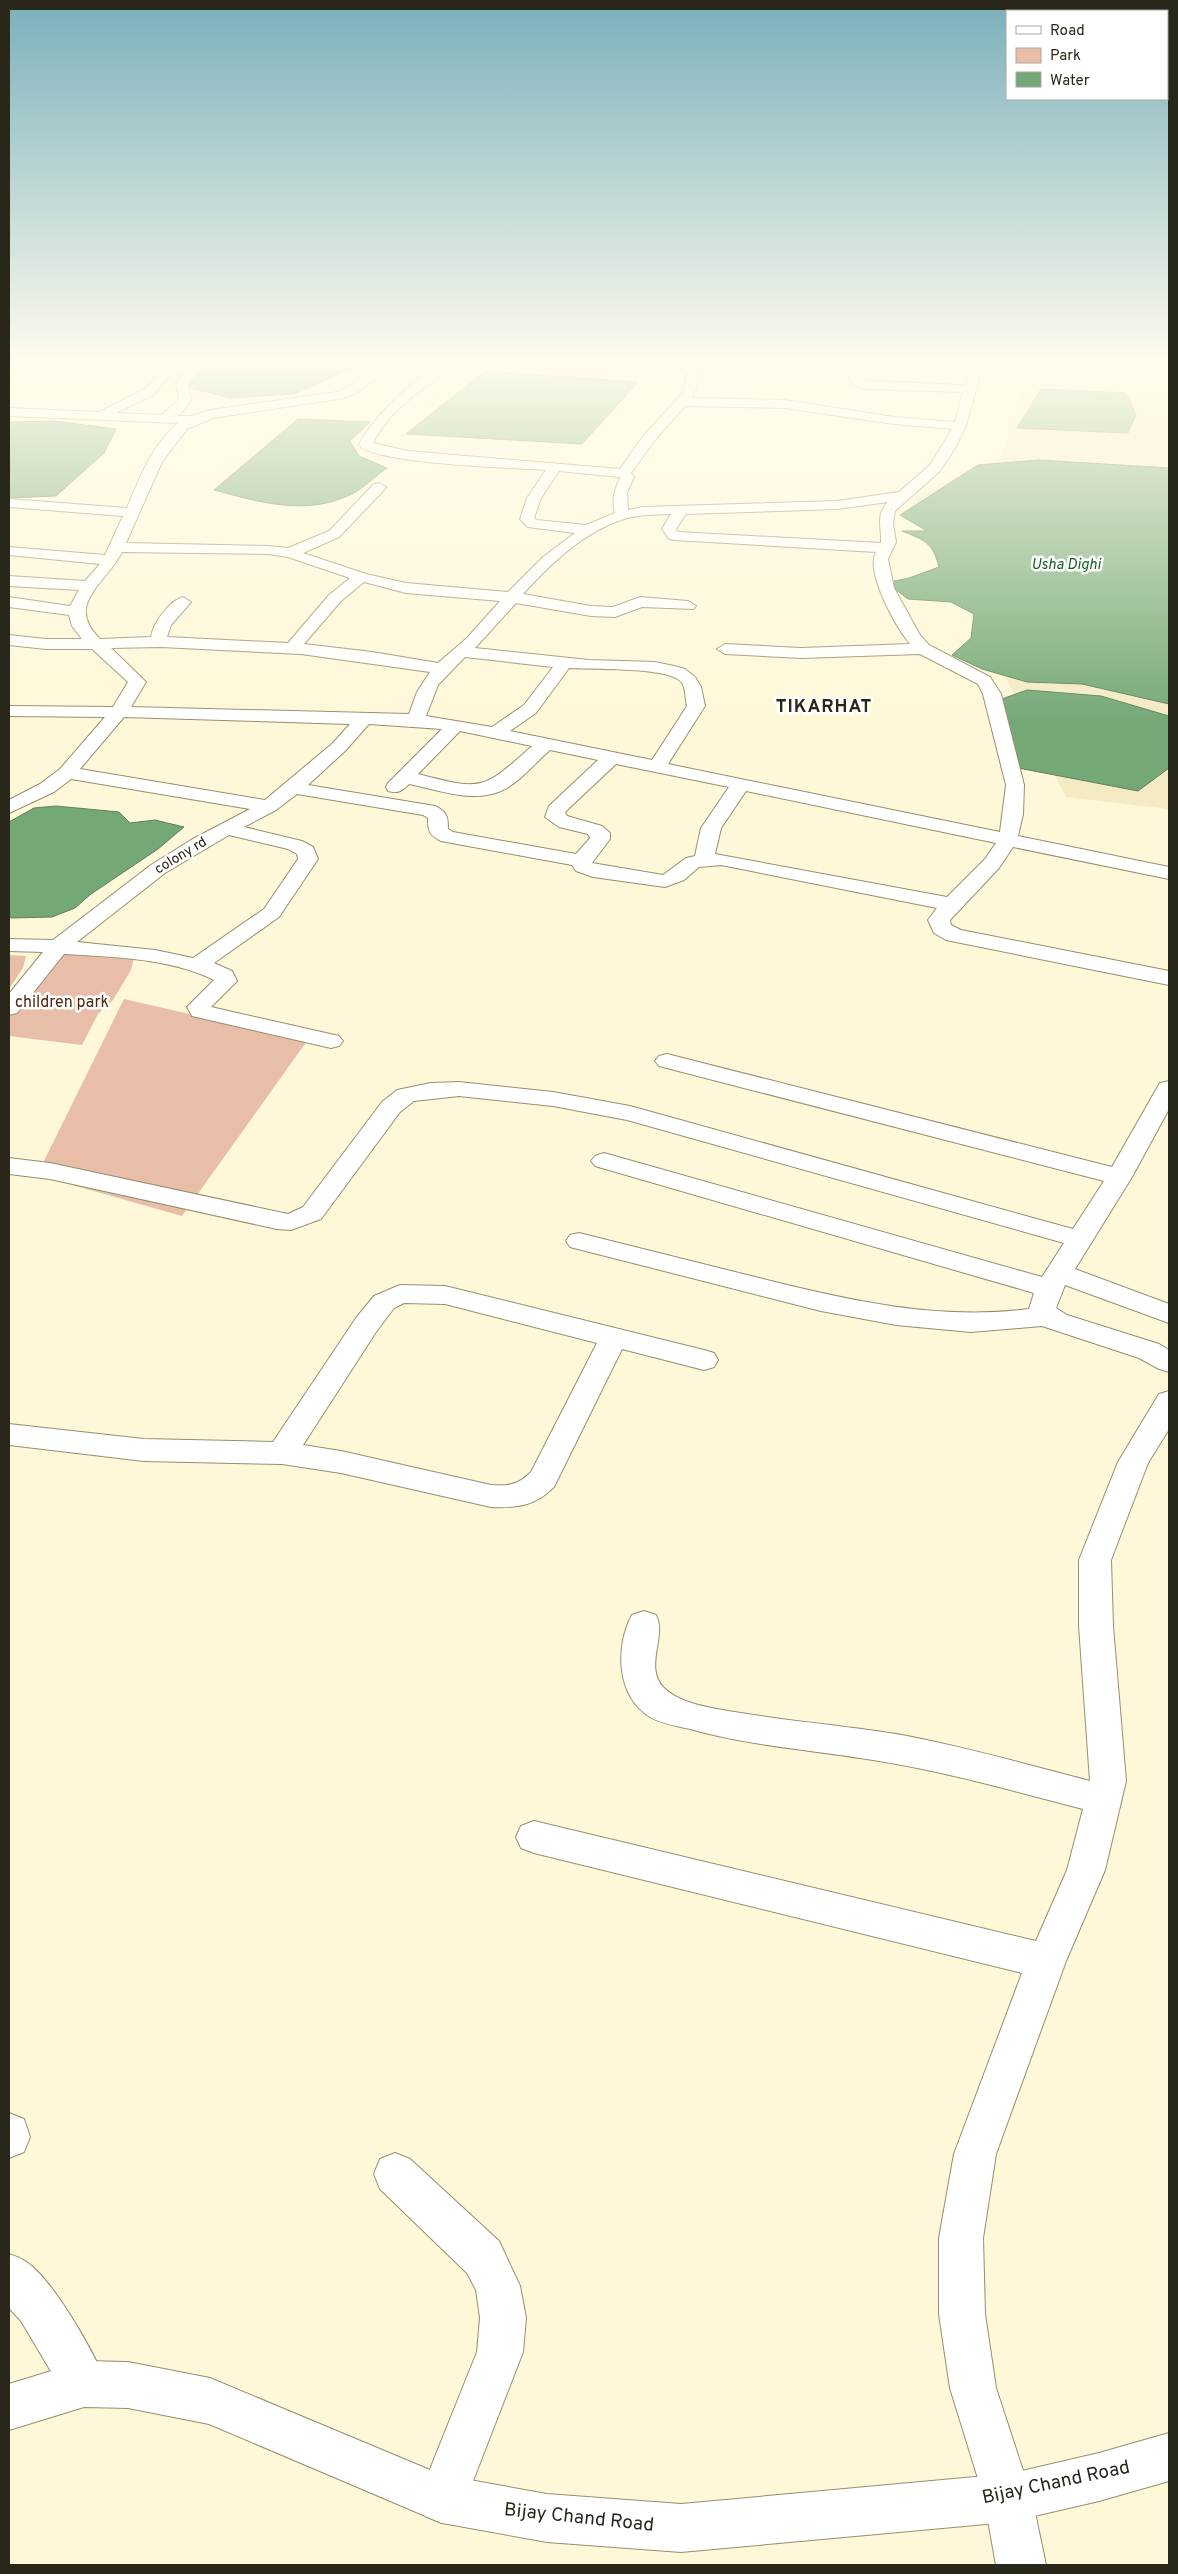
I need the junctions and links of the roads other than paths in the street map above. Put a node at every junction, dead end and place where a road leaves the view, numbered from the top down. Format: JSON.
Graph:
{"nodes":[{"id":1,"x":147,"y":483,"type":"edge"},
{"id":2,"x":542,"y":483,"type":"edge"},
{"id":3,"x":625,"y":483,"type":"edge"},
{"id":4,"x":918,"y":483,"type":"edge"},
{"id":5,"x":379,"y":487,"type":"dead end"},
{"id":6,"x":904,"y":496,"type":"junction"},
{"id":7,"x":9,"y":502,"type":"edge"},
{"id":8,"x":681,"y":510,"type":"junction"},
{"id":9,"x":134,"y":513,"type":"junction"},
{"id":10,"x":622,"y":513,"type":"junction"},
{"id":11,"x":107,"y":528,"type":"dead end"},
{"id":12,"x":125,"y":530,"type":"junction"},
{"id":13,"x":589,"y":530,"type":"junction"},
{"id":14,"x":886,"y":548,"type":"junction"},
{"id":15,"x":9,"y":551,"type":"edge"},
{"id":16,"x":113,"y":553,"type":"junction"},
{"id":17,"x":290,"y":553,"type":"junction"},
{"id":18,"x":361,"y":577,"type":"junction"},
{"id":19,"x":9,"y":581,"type":"edge"},
{"id":20,"x":40,"y":583,"type":"junction"},
{"id":21,"x":91,"y":586,"type":"junction"},
{"id":22,"x":511,"y":597,"type":"junction"},
{"id":23,"x":184,"y":602,"type":"dead end"},
{"id":24,"x":14,"y":603,"type":"edge"},
{"id":25,"x":688,"y":606,"type":"dead end"},
{"id":26,"x":78,"y":612,"type":"junction"},
{"id":27,"x":10,"y":641,"type":"edge"},
{"id":28,"x":159,"y":642,"type":"junction"},
{"id":29,"x":97,"y":644,"type":"junction"},
{"id":30,"x":292,"y":648,"type":"junction"},
{"id":31,"x":923,"y":648,"type":"junction"},
{"id":32,"x":725,"y":649,"type":"dead end"},
{"id":33,"x":460,"y":652,"type":"junction"},
{"id":34,"x":564,"y":663,"type":"junction"},
{"id":35,"x":441,"y":669,"type":"junction"},
{"id":36,"x":9,"y":711,"type":"edge"},
{"id":37,"x":119,"y":712,"type":"junction"},
{"id":38,"x":365,"y":718,"type":"junction"},
{"id":39,"x":416,"y":720,"type":"junction"},
{"id":40,"x":456,"y":725,"type":"junction"},
{"id":41,"x":495,"y":733,"type":"junction"},
{"id":42,"x":546,"y":744,"type":"junction"},
{"id":43,"x":610,"y":758,"type":"junction"},
{"id":44,"x":657,"y":767,"type":"junction"},
{"id":45,"x":67,"y":773,"type":"junction"},
{"id":46,"x":405,"y":776,"type":"junction"},
{"id":47,"x":742,"y":783,"type":"junction"},
{"id":48,"x":293,"y":788,"type":"junction"},
{"id":49,"x":380,"y":802,"type":"junction"},
{"id":50,"x":269,"y":806,"type":"junction"},
{"id":51,"x":9,"y":808,"type":"edge"},
{"id":52,"x":227,"y":829,"type":"junction"},
{"id":53,"x":1007,"y":840,"type":"junction"},
{"id":54,"x":705,"y":859,"type":"junction"},
{"id":55,"x":582,"y":861,"type":"junction"},
{"id":56,"x":1169,"y":873,"type":"edge"},
{"id":57,"x":950,"y":904,"type":"junction"},
{"id":58,"x":9,"y":945,"type":"edge"},
{"id":59,"x":60,"y":945,"type":"junction"},
{"id":60,"x":196,"y":964,"type":"junction"},
{"id":61,"x":1169,"y":978,"type":"edge"},
{"id":62,"x":9,"y":1008,"type":"edge"},
{"id":63,"x":331,"y":1041,"type":"dead end"},
{"id":64,"x":667,"y":1061,"type":"dead end"},
{"id":65,"x":1169,"y":1088,"type":"edge"},
{"id":66,"x":604,"y":1161,"type":"dead end"},
{"id":67,"x":9,"y":1166,"type":"edge"},
{"id":68,"x":1119,"y":1177,"type":"junction"},
{"id":69,"x":1080,"y":1240,"type":"junction"},
{"id":70,"x":578,"y":1241,"type":"dead end"},
{"id":71,"x":1054,"y":1281,"type":"junction"},
{"id":72,"x":1169,"y":1314,"type":"edge"},
{"id":73,"x":1046,"y":1316,"type":"junction"},
{"id":74,"x":614,"y":1337,"type":"junction"},
{"id":75,"x":704,"y":1360,"type":"dead end"},
{"id":76,"x":1169,"y":1362,"type":"edge"},
{"id":77,"x":1169,"y":1401,"type":"edge"},
{"id":78,"x":9,"y":1435,"type":"edge"},
{"id":79,"x":282,"y":1453,"type":"junction"},
{"id":80,"x":644,"y":1624,"type":"dead end"},
{"id":81,"x":1105,"y":1800,"type":"junction"},
{"id":82,"x":534,"y":1837,"type":"dead end"},
{"id":83,"x":1046,"y":1961,"type":"junction"},
{"id":84,"x":395,"y":2174,"type":"dead end"},
{"id":85,"x":9,"y":2276,"type":"edge"},
{"id":86,"x":84,"y":2384,"type":"junction"},
{"id":87,"x":9,"y":2406,"type":"edge"},
{"id":88,"x":1169,"y":2457,"type":"edge"},
{"id":89,"x":1008,"y":2498,"type":"junction"},
{"id":90,"x":442,"y":2499,"type":"junction"},
{"id":91,"x":1021,"y":2565,"type":"edge"}],
"edges":[{"from":1,"to":9,"type":"street"},
{"from":2,"to":13,"type":"street"},
{"from":3,"to":10,"type":"street"},
{"from":4,"to":6,"type":"street"},
{"from":5,"to":17,"type":"street"},
{"from":6,"to":8,"type":"street"},
{"from":6,"to":14,"type":"street"},
{"from":7,"to":9,"type":"street"},
{"from":8,"to":10,"type":"street"},
{"from":8,"to":14,"type":"street"},
{"from":9,"to":12,"type":"street"},
{"from":10,"to":13,"type":"street"},
{"from":11,"to":12,"type":"street"},
{"from":12,"to":16,"type":"street"},
{"from":13,"to":22,"type":"street"},
{"from":14,"to":31,"type":"street"},
{"from":15,"to":16,"type":"street"},
{"from":16,"to":17,"type":"street"},
{"from":16,"to":21,"type":"street"},
{"from":17,"to":18,"type":"street"},
{"from":18,"to":22,"type":"street"},
{"from":18,"to":30,"type":"street"},
{"from":19,"to":20,"type":"street"},
{"from":20,"to":21,"type":"street"},
{"from":20,"to":24,"type":"street"},
{"from":21,"to":26,"type":"street"},
{"from":22,"to":25,"type":"street"},
{"from":22,"to":33,"type":"street"},
{"from":23,"to":28,"type":"street"},
{"from":24,"to":26,"type":"street"},
{"from":26,"to":29,"type":"street"},
{"from":27,"to":29,"type":"street"},
{"from":28,"to":29,"type":"street"},
{"from":28,"to":30,"type":"street"},
{"from":29,"to":37,"type":"street"},
{"from":30,"to":35,"type":"street"},
{"from":31,"to":32,"type":"street"},
{"from":31,"to":53,"type":"street"},
{"from":33,"to":34,"type":"street"},
{"from":33,"to":35,"type":"street"},
{"from":34,"to":41,"type":"street"},
{"from":34,"to":44,"type":"street"},
{"from":35,"to":39,"type":"street"},
{"from":36,"to":37,"type":"street"},
{"from":37,"to":38,"type":"street"},
{"from":37,"to":45,"type":"street"},
{"from":38,"to":39,"type":"street"},
{"from":38,"to":48,"type":"street","name":"colony rd"},
{"from":39,"to":40,"type":"street"},
{"from":40,"to":41,"type":"street"},
{"from":40,"to":46,"type":"street"},
{"from":41,"to":42,"type":"street"},
{"from":42,"to":43,"type":"street"},
{"from":42,"to":46,"type":"street"},
{"from":43,"to":44,"type":"street"},
{"from":43,"to":55,"type":"street"},
{"from":44,"to":47,"type":"street"},
{"from":45,"to":50,"type":"street"},
{"from":45,"to":51,"type":"street"},
{"from":46,"to":49,"type":"street"},
{"from":47,"to":53,"type":"street"},
{"from":47,"to":54,"type":"street"},
{"from":48,"to":49,"type":"street"},
{"from":48,"to":50,"type":"street","name":"colony rd"},
{"from":49,"to":55,"type":"street"},
{"from":50,"to":52,"type":"street","name":"colony rd"},
{"from":52,"to":59,"type":"street","name":"colony rd"},
{"from":52,"to":60,"type":"street"},
{"from":53,"to":56,"type":"street"},
{"from":53,"to":57,"type":"street"},
{"from":54,"to":55,"type":"street"},
{"from":54,"to":57,"type":"street"},
{"from":57,"to":61,"type":"street"},
{"from":58,"to":59,"type":"street"},
{"from":59,"to":60,"type":"street"},
{"from":59,"to":62,"type":"street","name":"colony rd"},
{"from":60,"to":63,"type":"street"},
{"from":64,"to":68,"type":"street"},
{"from":65,"to":68,"type":"street"},
{"from":66,"to":71,"type":"street"},
{"from":67,"to":69,"type":"street"},
{"from":68,"to":69,"type":"street"},
{"from":69,"to":71,"type":"street"},
{"from":70,"to":73,"type":"street"},
{"from":71,"to":72,"type":"street"},
{"from":71,"to":73,"type":"street"},
{"from":73,"to":76,"type":"street"},
{"from":74,"to":75,"type":"street"},
{"from":74,"to":79,"type":"street"},
{"from":74,"to":79,"type":"street"},
{"from":77,"to":81,"type":"street"},
{"from":78,"to":79,"type":"street"},
{"from":80,"to":81,"type":"street"},
{"from":81,"to":83,"type":"street"},
{"from":82,"to":83,"type":"street"},
{"from":83,"to":89,"type":"street"},
{"from":84,"to":90,"type":"street"},
{"from":85,"to":86,"type":"street"},
{"from":86,"to":87,"type":"street","name":"Bijay Chand Road"},
{"from":86,"to":90,"type":"street","name":"Bijay Chand Road"},
{"from":88,"to":89,"type":"street","name":"Bijay Chand Road"},
{"from":89,"to":90,"type":"street","name":"Bijay Chand Road"},
{"from":89,"to":91,"type":"street"}]}
